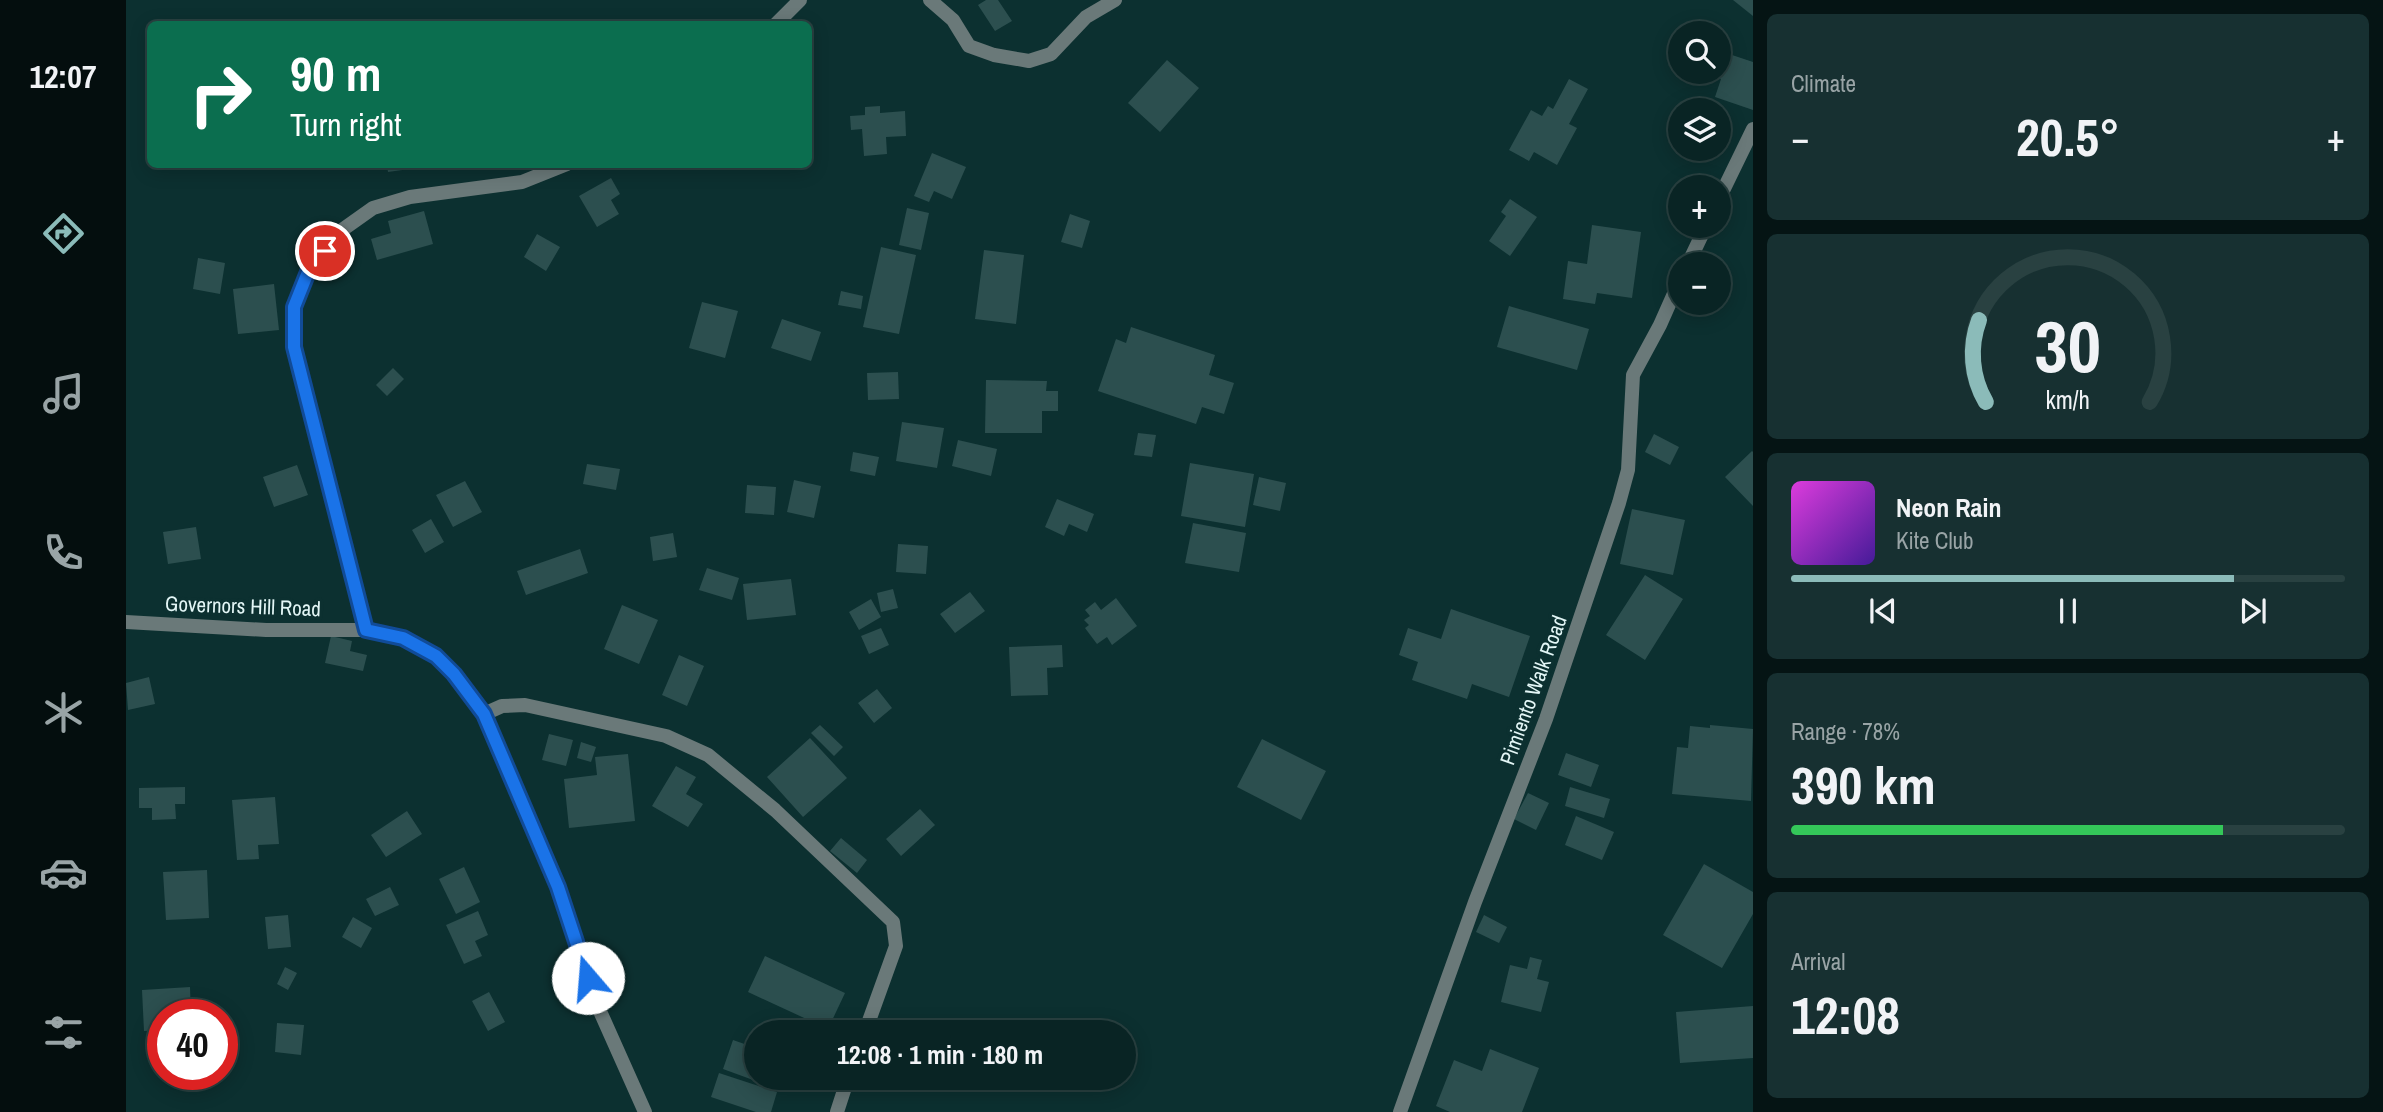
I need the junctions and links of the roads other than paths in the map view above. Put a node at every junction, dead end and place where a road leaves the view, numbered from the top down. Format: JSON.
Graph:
{"nodes":[{"id":1,"x":800,"y":0,"type":"edge"},
{"id":2,"x":930,"y":0,"type":"edge"},
{"id":3,"x":1115,"y":0,"type":"edge"},
{"id":4,"x":779,"y":21,"type":"edge"},
{"id":5,"x":1753,"y":130,"type":"edge"},
{"id":6,"x":557,"y":168,"type":"edge"},
{"id":7,"x":1731,"y":175,"type":"edge"},
{"id":8,"x":1668,"y":307,"type":"edge"},
{"id":9,"x":126,"y":622,"type":"edge"},
{"id":10,"x":366,"y":630,"type":"junction"},
{"id":11,"x":484,"y":714,"type":"junction"},
{"id":12,"x":869,"y":1020,"type":"edge"},
{"id":13,"x":845,"y":1090,"type":"edge"},
{"id":14,"x":645,"y":1112,"type":"edge"},
{"id":15,"x":837,"y":1112,"type":"edge"},
{"id":16,"x":1400,"y":1112,"type":"edge"}],
"edges":[{"from":1,"to":4,"type":"street"},
{"from":2,"to":3,"type":"street"},
{"from":5,"to":7,"type":"street"},
{"from":6,"to":10,"type":"street"},
{"from":8,"to":16,"type":"street","name":"Pimiento Walk Road"},
{"from":9,"to":10,"type":"street","name":"Governors Hill Road"},
{"from":10,"to":11,"type":"street","name":"Governors Hill Road"},
{"from":11,"to":12,"type":"street"},
{"from":11,"to":14,"type":"street","name":"Governors Hill Road"},
{"from":13,"to":15,"type":"street"}]}
